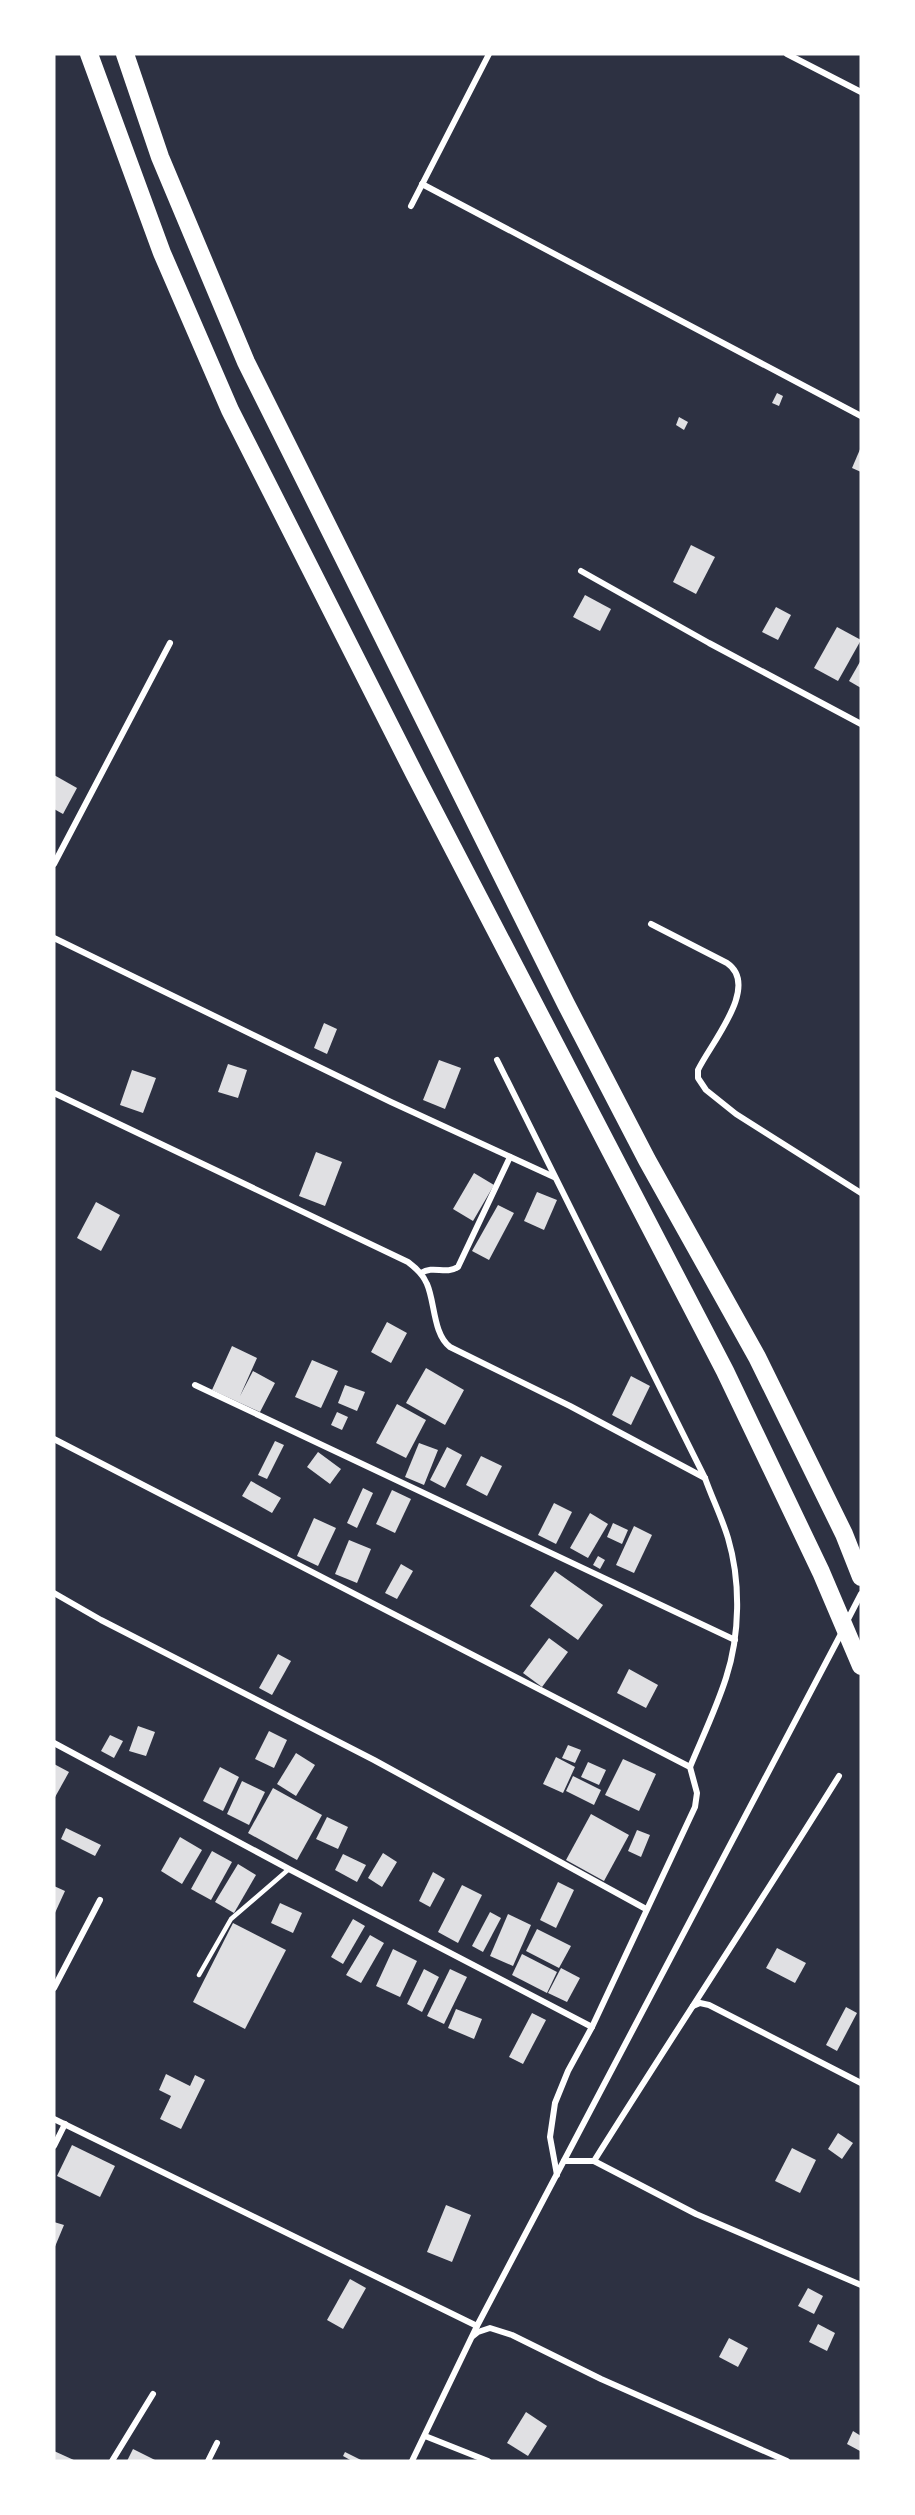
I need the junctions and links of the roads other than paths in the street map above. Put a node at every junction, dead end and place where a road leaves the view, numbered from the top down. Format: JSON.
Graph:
{"nodes":[{"id":1,"x":88,"y":54,"type":"edge"},
{"id":2,"x":125,"y":54,"type":"edge"},
{"id":3,"x":489,"y":54,"type":"edge"},
{"id":4,"x":787,"y":54,"type":"edge"},
{"id":5,"x":861,"y":92,"type":"edge"},
{"id":6,"x":422,"y":184,"type":"junction"},
{"id":7,"x":411,"y":206,"type":"dead end"},
{"id":8,"x":861,"y":416,"type":"edge"},
{"id":9,"x":581,"y":571,"type":"dead end"},
{"id":10,"x":170,"y":644,"type":"dead end"},
{"id":11,"x":861,"y":724,"type":"edge"},
{"id":12,"x":54,"y":864,"type":"edge"},
{"id":13,"x":651,"y":924,"type":"dead end"},
{"id":14,"x":54,"y":938,"type":"edge"},
{"id":15,"x":497,"y":1060,"type":"dead end"},
{"id":16,"x":54,"y":1093,"type":"edge"},
{"id":17,"x":510,"y":1157,"type":"junction"},
{"id":18,"x":554,"y":1177,"type":"junction"},
{"id":19,"x":861,"y":1193,"type":"edge"},
{"id":20,"x":421,"y":1273,"type":"junction"},
{"id":21,"x":195,"y":1385,"type":"dead end"},
{"id":22,"x":54,"y":1439,"type":"edge"},
{"id":23,"x":705,"y":1478,"type":"junction"},
{"id":24,"x":861,"y":1577,"type":"edge"},
{"id":25,"x":54,"y":1593,"type":"edge"},
{"id":26,"x":861,"y":1594,"type":"edge"},
{"id":27,"x":735,"y":1640,"type":"junction"},
{"id":28,"x":861,"y":1666,"type":"edge"},
{"id":29,"x":54,"y":1743,"type":"edge"},
{"id":30,"x":690,"y":1767,"type":"junction"},
{"id":31,"x":839,"y":1776,"type":"dead end"},
{"id":32,"x":289,"y":1869,"type":"junction"},
{"id":33,"x":99,"y":1900,"type":"dead end"},
{"id":34,"x":646,"y":1909,"type":"junction"},
{"id":35,"x":199,"y":1975,"type":"dead end"},
{"id":36,"x":54,"y":1988,"type":"edge"},
{"id":37,"x":690,"y":2008,"type":"junction"},
{"id":38,"x":592,"y":2027,"type":"junction"},
{"id":39,"x":861,"y":2083,"type":"edge"},
{"id":40,"x":54,"y":2118,"type":"edge"},
{"id":41,"x":65,"y":2124,"type":"junction"},
{"id":42,"x":54,"y":2146,"type":"edge"},
{"id":43,"x":564,"y":2161,"type":"junction"},
{"id":44,"x":594,"y":2161,"type":"junction"},
{"id":45,"x":556,"y":2175,"type":"junction"},
{"id":46,"x":861,"y":2285,"type":"edge"},
{"id":47,"x":477,"y":2326,"type":"junction"},
{"id":48,"x":472,"y":2337,"type":"junction"},
{"id":49,"x":153,"y":2394,"type":"dead end"},
{"id":50,"x":425,"y":2436,"type":"junction"},
{"id":51,"x":218,"y":2443,"type":"dead end"},
{"id":52,"x":112,"y":2461,"type":"edge"},
{"id":53,"x":208,"y":2461,"type":"edge"},
{"id":54,"x":412,"y":2461,"type":"edge"},
{"id":55,"x":488,"y":2461,"type":"edge"},
{"id":56,"x":787,"y":2461,"type":"edge"}],
"edges":[{"from":1,"to":28,"type":"highway"},
{"from":2,"to":24,"type":"highway"},
{"from":3,"to":6,"type":"street"},
{"from":4,"to":5,"type":"street"},
{"from":6,"to":7,"type":"street"},
{"from":6,"to":8,"type":"street"},
{"from":9,"to":11,"type":"street"},
{"from":10,"to":12,"type":"street"},
{"from":13,"to":19,"type":"street"},
{"from":14,"to":17,"type":"street"},
{"from":15,"to":18,"type":"street"},
{"from":16,"to":20,"type":"street"},
{"from":17,"to":18,"type":"street"},
{"from":17,"to":20,"type":"street"},
{"from":18,"to":23,"type":"street"},
{"from":20,"to":23,"type":"street"},
{"from":21,"to":27,"type":"street"},
{"from":22,"to":30,"type":"street"},
{"from":23,"to":27,"type":"street"},
{"from":25,"to":34,"type":"street"},
{"from":26,"to":43,"type":"street"},
{"from":27,"to":30,"type":"street"},
{"from":29,"to":32,"type":"street"},
{"from":30,"to":34,"type":"street"},
{"from":31,"to":37,"type":"street"},
{"from":32,"to":35,"type":"lane"},
{"from":32,"to":38,"type":"street"},
{"from":33,"to":36,"type":"street"},
{"from":34,"to":38,"type":"street"},
{"from":37,"to":39,"type":"street"},
{"from":37,"to":44,"type":"street"},
{"from":38,"to":45,"type":"street"},
{"from":40,"to":41,"type":"street"},
{"from":41,"to":42,"type":"street"},
{"from":41,"to":47,"type":"street"},
{"from":43,"to":44,"type":"street"},
{"from":43,"to":45,"type":"street"},
{"from":44,"to":46,"type":"street"},
{"from":45,"to":47,"type":"street"},
{"from":47,"to":48,"type":"street"},
{"from":48,"to":50,"type":"street"},
{"from":48,"to":56,"type":"street"},
{"from":49,"to":52,"type":"street"},
{"from":50,"to":54,"type":"street"},
{"from":50,"to":55,"type":"street"},
{"from":51,"to":53,"type":"street"}]}
